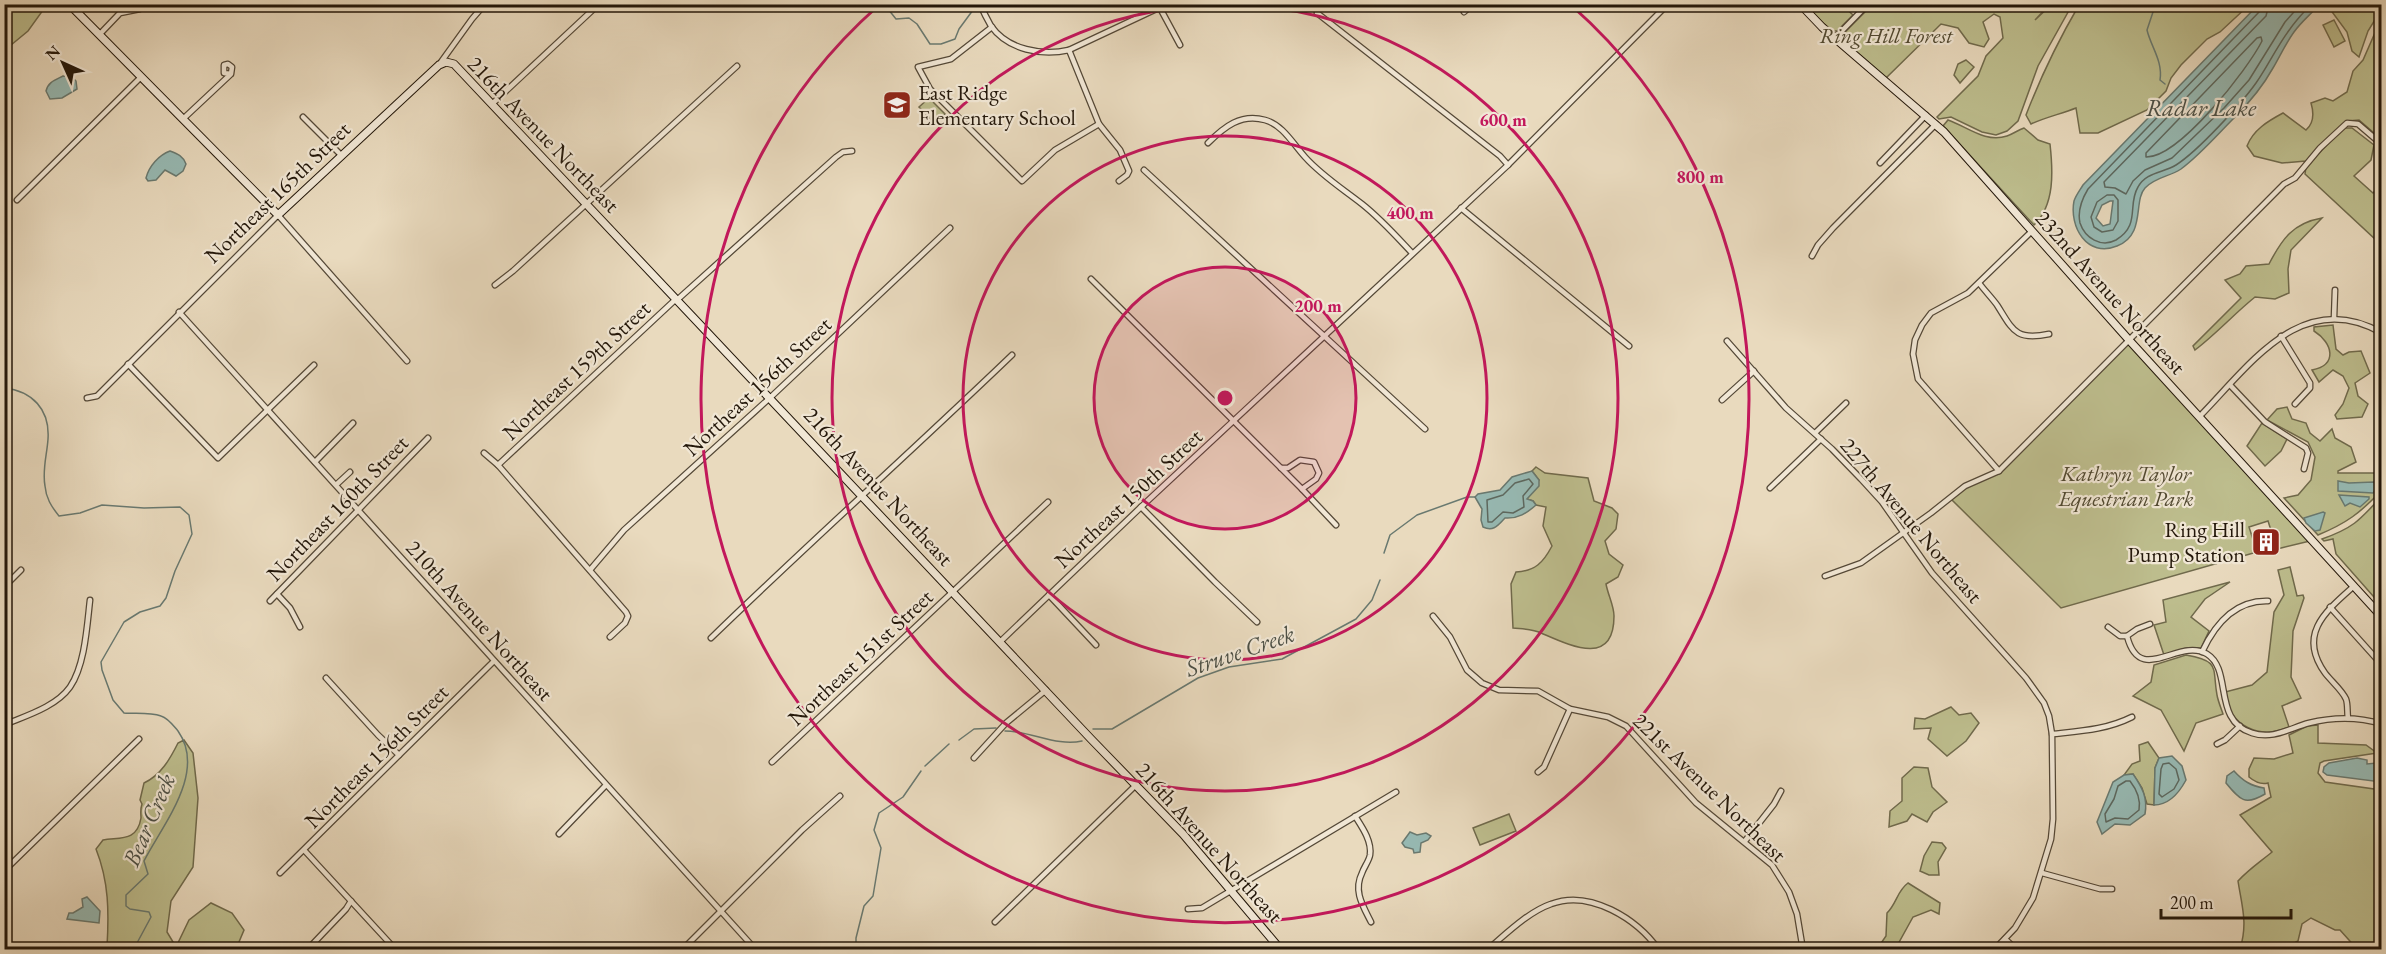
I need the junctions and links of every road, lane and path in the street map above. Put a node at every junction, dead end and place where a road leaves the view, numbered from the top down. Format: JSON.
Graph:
{"nodes":[{"id":1,"x":69,"y":4,"type":"edge"},
{"id":2,"x":485,"y":4,"type":"edge"},
{"id":3,"x":599,"y":4,"type":"edge"},
{"id":4,"x":980,"y":4,"type":"edge"},
{"id":5,"x":1167,"y":4,"type":"edge"},
{"id":6,"x":1473,"y":4,"type":"edge"},
{"id":7,"x":1668,"y":4,"type":"edge"},
{"id":8,"x":1800,"y":4,"type":"edge"},
{"id":9,"x":1868,"y":4,"type":"edge"},
{"id":10,"x":1160,"y":8,"type":"junction"},
{"id":11,"x":140,"y":9,"type":"dead end"},
{"id":12,"x":1464,"y":12,"type":"dead end"},
{"id":13,"x":1317,"y":13,"type":"dead end"},
{"id":14,"x":992,"y":27,"type":"junction"},
{"id":15,"x":99,"y":35,"type":"junction"},
{"id":16,"x":1835,"y":38,"type":"junction"},
{"id":17,"x":1180,"y":45,"type":"dead end"},
{"id":18,"x":1069,"y":50,"type":"junction"},
{"id":19,"x":439,"y":65,"type":"junction"},
{"id":20,"x":737,"y":66,"type":"dead end"},
{"id":21,"x":231,"y":74,"type":"dead end"},
{"id":22,"x":141,"y":77,"type":"junction"},
{"id":23,"x":492,"y":104,"type":"junction"},
{"id":24,"x":1926,"y":115,"type":"junction"},
{"id":25,"x":303,"y":117,"type":"dead end"},
{"id":26,"x":183,"y":119,"type":"junction"},
{"id":27,"x":1099,"y":124,"type":"junction"},
{"id":28,"x":1936,"y":124,"type":"junction"},
{"id":29,"x":2379,"y":142,"type":"dead end"},
{"id":30,"x":1208,"y":143,"type":"dead end"},
{"id":31,"x":852,"y":151,"type":"dead end"},
{"id":32,"x":342,"y":156,"type":"junction"},
{"id":33,"x":1880,"y":163,"type":"dead end"},
{"id":34,"x":1508,"y":165,"type":"junction"},
{"id":35,"x":1144,"y":170,"type":"dead end"},
{"id":36,"x":1119,"y":181,"type":"dead end"},
{"id":37,"x":17,"y":200,"type":"dead end"},
{"id":38,"x":586,"y":203,"type":"junction"},
{"id":39,"x":1461,"y":208,"type":"junction"},
{"id":40,"x":278,"y":215,"type":"junction"},
{"id":41,"x":950,"y":228,"type":"dead end"},
{"id":42,"x":2032,"y":231,"type":"junction"},
{"id":43,"x":1412,"y":253,"type":"junction"},
{"id":44,"x":1812,"y":256,"type":"dead end"},
{"id":45,"x":1091,"y":279,"type":"dead end"},
{"id":46,"x":1979,"y":283,"type":"junction"},
{"id":47,"x":495,"y":285,"type":"dead end"},
{"id":48,"x":2335,"y":290,"type":"dead end"},
{"id":49,"x":677,"y":299,"type":"junction"},
{"id":50,"x":179,"y":312,"type":"junction"},
{"id":51,"x":2334,"y":318,"type":"junction"},
{"id":52,"x":2382,"y":333,"type":"edge"},
{"id":53,"x":2049,"y":334,"type":"dead end"},
{"id":54,"x":1325,"y":336,"type":"junction"},
{"id":55,"x":2281,"y":336,"type":"junction"},
{"id":56,"x":2128,"y":339,"type":"junction"},
{"id":57,"x":1727,"y":341,"type":"dead end"},
{"id":58,"x":1629,"y":346,"type":"dead end"},
{"id":59,"x":1012,"y":355,"type":"dead end"},
{"id":60,"x":407,"y":361,"type":"dead end"},
{"id":61,"x":128,"y":364,"type":"junction"},
{"id":62,"x":314,"y":365,"type":"dead end"},
{"id":63,"x":1754,"y":371,"type":"junction"},
{"id":64,"x":2230,"y":385,"type":"junction"},
{"id":65,"x":770,"y":397,"type":"junction"},
{"id":66,"x":87,"y":398,"type":"dead end"},
{"id":67,"x":1722,"y":400,"type":"dead end"},
{"id":68,"x":1846,"y":403,"type":"dead end"},
{"id":69,"x":2295,"y":404,"type":"dead end"},
{"id":70,"x":268,"y":409,"type":"junction"},
{"id":71,"x":2200,"y":416,"type":"junction"},
{"id":72,"x":353,"y":423,"type":"dead end"},
{"id":73,"x":1233,"y":423,"type":"junction"},
{"id":74,"x":1425,"y":429,"type":"dead end"},
{"id":75,"x":1815,"y":433,"type":"junction"},
{"id":76,"x":429,"y":438,"type":"dead end"},
{"id":77,"x":1821,"y":439,"type":"junction"},
{"id":78,"x":484,"y":453,"type":"dead end"},
{"id":79,"x":315,"y":462,"type":"junction"},
{"id":80,"x":498,"y":465,"type":"junction"},
{"id":81,"x":1281,"y":468,"type":"junction"},
{"id":82,"x":2304,"y":469,"type":"dead end"},
{"id":83,"x":1999,"y":471,"type":"junction"},
{"id":84,"x":350,"y":472,"type":"dead end"},
{"id":85,"x":337,"y":484,"type":"junction"},
{"id":86,"x":1770,"y":488,"type":"dead end"},
{"id":87,"x":1302,"y":489,"type":"junction"},
{"id":88,"x":862,"y":495,"type":"junction"},
{"id":89,"x":1048,"y":502,"type":"dead end"},
{"id":90,"x":1141,"y":507,"type":"junction"},
{"id":91,"x":360,"y":511,"type":"junction"},
{"id":92,"x":1335,"y":525,"type":"dead end"},
{"id":93,"x":1905,"y":533,"type":"junction"},
{"id":94,"x":21,"y":570,"type":"dead end"},
{"id":95,"x":590,"y":570,"type":"junction"},
{"id":96,"x":1825,"y":576,"type":"dead end"},
{"id":97,"x":2354,"y":586,"type":"junction"},
{"id":98,"x":4,"y":587,"type":"edge"},
{"id":99,"x":954,"y":592,"type":"junction"},
{"id":100,"x":277,"y":594,"type":"junction"},
{"id":101,"x":1048,"y":595,"type":"junction"},
{"id":102,"x":90,"y":600,"type":"dead end"},
{"id":103,"x":270,"y":601,"type":"dead end"},
{"id":104,"x":2268,"y":601,"type":"dead end"},
{"id":105,"x":2330,"y":607,"type":"junction"},
{"id":106,"x":1433,"y":616,"type":"dead end"},
{"id":107,"x":2382,"y":617,"type":"edge"},
{"id":108,"x":1257,"y":622,"type":"dead end"},
{"id":109,"x":2150,"y":624,"type":"dead end"},
{"id":110,"x":300,"y":627,"type":"dead end"},
{"id":111,"x":2108,"y":627,"type":"dead end"},
{"id":112,"x":2127,"y":636,"type":"junction"},
{"id":113,"x":610,"y":637,"type":"dead end"},
{"id":114,"x":711,"y":638,"type":"dead end"},
{"id":115,"x":1001,"y":641,"type":"junction"},
{"id":116,"x":1096,"y":645,"type":"dead end"},
{"id":117,"x":2202,"y":652,"type":"junction"},
{"id":118,"x":494,"y":661,"type":"junction"},
{"id":119,"x":2382,"y":665,"type":"edge"},
{"id":120,"x":326,"y":678,"type":"dead end"},
{"id":121,"x":1046,"y":690,"type":"junction"},
{"id":122,"x":1570,"y":709,"type":"junction"},
{"id":123,"x":2132,"y":717,"type":"dead end"},
{"id":124,"x":2348,"y":718,"type":"junction"},
{"id":125,"x":2382,"y":724,"type":"edge"},
{"id":126,"x":4,"y":726,"type":"edge"},
{"id":127,"x":2240,"y":726,"type":"junction"},
{"id":128,"x":2052,"y":734,"type":"junction"},
{"id":129,"x":139,"y":739,"type":"dead end"},
{"id":130,"x":2217,"y":744,"type":"dead end"},
{"id":131,"x":399,"y":755,"type":"junction"},
{"id":132,"x":974,"y":758,"type":"dead end"},
{"id":133,"x":772,"y":762,"type":"dead end"},
{"id":134,"x":1538,"y":772,"type":"dead end"},
{"id":135,"x":606,"y":785,"type":"junction"},
{"id":136,"x":1137,"y":785,"type":"junction"},
{"id":137,"x":1781,"y":791,"type":"dead end"},
{"id":138,"x":1396,"y":792,"type":"dead end"},
{"id":139,"x":840,"y":796,"type":"dead end"},
{"id":140,"x":1355,"y":816,"type":"junction"},
{"id":141,"x":559,"y":834,"type":"dead end"},
{"id":142,"x":1745,"y":842,"type":"junction"},
{"id":143,"x":304,"y":850,"type":"junction"},
{"id":144,"x":4,"y":871,"type":"edge"},
{"id":145,"x":280,"y":873,"type":"dead end"},
{"id":146,"x":2042,"y":873,"type":"junction"},
{"id":147,"x":2112,"y":889,"type":"dead end"},
{"id":148,"x":1231,"y":890,"type":"junction"},
{"id":149,"x":351,"y":901,"type":"junction"},
{"id":150,"x":1188,"y":909,"type":"dead end"},
{"id":151,"x":720,"y":913,"type":"junction"},
{"id":152,"x":995,"y":922,"type":"dead end"},
{"id":153,"x":1371,"y":922,"type":"dead end"},
{"id":154,"x":2005,"y":939,"type":"junction"},
{"id":155,"x":307,"y":950,"type":"edge"},
{"id":156,"x":396,"y":950,"type":"edge"},
{"id":157,"x":682,"y":950,"type":"edge"},
{"id":158,"x":756,"y":950,"type":"edge"},
{"id":159,"x":1281,"y":950,"type":"edge"},
{"id":160,"x":1487,"y":950,"type":"edge"},
{"id":161,"x":1659,"y":950,"type":"edge"},
{"id":162,"x":1803,"y":950,"type":"edge"},
{"id":163,"x":1994,"y":950,"type":"edge"},
{"id":164,"x":2017,"y":950,"type":"edge"}],
"edges":[{"from":1,"to":15,"type":"street"},
{"from":2,"to":19,"type":"street","name":"Northeast 165th Street"},
{"from":3,"to":23,"type":"street"},
{"from":4,"to":14,"type":"street"},
{"from":5,"to":10,"type":"street"},
{"from":6,"to":12,"type":"street"},
{"from":7,"to":34,"type":"street","name":"Northeast 150th Street"},
{"from":8,"to":16,"type":"street","name":"232nd Avenue Northeast"},
{"from":9,"to":16,"type":"street"},
{"from":10,"to":17,"type":"street"},
{"from":10,"to":18,"type":"street"},
{"from":11,"to":15,"type":"street"},
{"from":13,"to":34,"type":"street"},
{"from":14,"to":18,"type":"street"},
{"from":14,"to":27,"type":"street"},
{"from":15,"to":22,"type":"street"},
{"from":16,"to":24,"type":"street","name":"232nd Avenue Northeast"},
{"from":18,"to":27,"type":"street"},
{"from":19,"to":23,"type":"street","name":"216th Avenue Northeast"},
{"from":19,"to":32,"type":"street","name":"Northeast 165th Street"},
{"from":20,"to":38,"type":"street"},
{"from":21,"to":26,"type":"street"},
{"from":22,"to":26,"type":"street"},
{"from":22,"to":37,"type":"street"},
{"from":23,"to":38,"type":"street","name":"216th Avenue Northeast"},
{"from":24,"to":28,"type":"street","name":"232nd Avenue Northeast"},
{"from":24,"to":33,"type":"street"},
{"from":25,"to":32,"type":"street"},
{"from":26,"to":40,"type":"street"},
{"from":27,"to":36,"type":"street"},
{"from":28,"to":42,"type":"street","name":"232nd Avenue Northeast"},
{"from":28,"to":44,"type":"street"},
{"from":29,"to":56,"type":"street"},
{"from":30,"to":43,"type":"street"},
{"from":31,"to":49,"type":"street","name":"Northeast 159th Street"},
{"from":32,"to":40,"type":"street","name":"Northeast 165th Street"},
{"from":34,"to":39,"type":"street","name":"Northeast 150th Street"},
{"from":35,"to":54,"type":"street"},
{"from":38,"to":47,"type":"street"},
{"from":38,"to":49,"type":"street","name":"216th Avenue Northeast"},
{"from":39,"to":43,"type":"street","name":"Northeast 150th Street"},
{"from":39,"to":58,"type":"street"},
{"from":40,"to":50,"type":"street","name":"Northeast 165th Street"},
{"from":40,"to":60,"type":"street"},
{"from":41,"to":65,"type":"street","name":"Northeast 156th Street"},
{"from":42,"to":46,"type":"street"},
{"from":42,"to":56,"type":"street","name":"232nd Avenue Northeast"},
{"from":43,"to":54,"type":"street","name":"Northeast 150th Street"},
{"from":45,"to":73,"type":"street"},
{"from":46,"to":53,"type":"street"},
{"from":46,"to":83,"type":"street"},
{"from":48,"to":51,"type":"street"},
{"from":49,"to":65,"type":"street","name":"216th Avenue Northeast"},
{"from":49,"to":80,"type":"street","name":"Northeast 159th Street"},
{"from":50,"to":61,"type":"street","name":"Northeast 165th Street"},
{"from":50,"to":70,"type":"street","name":"210th Avenue Northeast"},
{"from":51,"to":52,"type":"street"},
{"from":51,"to":55,"type":"street"},
{"from":54,"to":73,"type":"street","name":"Northeast 150th Street"},
{"from":54,"to":74,"type":"street"},
{"from":55,"to":64,"type":"street"},
{"from":55,"to":69,"type":"street"},
{"from":56,"to":71,"type":"street","name":"232nd Avenue Northeast"},
{"from":56,"to":83,"type":"street"},
{"from":57,"to":63,"type":"street","name":"227th Avenue Northeast"},
{"from":59,"to":88,"type":"street"},
{"from":61,"to":66,"type":"street","name":"Northeast 165th Street"},
{"from":61,"to":70,"type":"street"},
{"from":62,"to":70,"type":"street"},
{"from":63,"to":67,"type":"street"},
{"from":63,"to":75,"type":"street","name":"227th Avenue Northeast"},
{"from":64,"to":71,"type":"street"},
{"from":64,"to":82,"type":"street"},
{"from":65,"to":88,"type":"street","name":"216th Avenue Northeast"},
{"from":65,"to":95,"type":"street","name":"Northeast 156th Street"},
{"from":68,"to":75,"type":"street"},
{"from":70,"to":79,"type":"street","name":"210th Avenue Northeast"},
{"from":71,"to":97,"type":"street","name":"232nd Avenue Northeast"},
{"from":72,"to":79,"type":"street"},
{"from":73,"to":81,"type":"street"},
{"from":73,"to":90,"type":"street","name":"Northeast 150th Street"},
{"from":75,"to":77,"type":"street","name":"227th Avenue Northeast"},
{"from":76,"to":91,"type":"street","name":"Northeast 160th Street"},
{"from":77,"to":86,"type":"street"},
{"from":77,"to":93,"type":"street","name":"227th Avenue Northeast"},
{"from":78,"to":80,"type":"street"},
{"from":79,"to":85,"type":"street","name":"210th Avenue Northeast"},
{"from":80,"to":95,"type":"street"},
{"from":81,"to":87,"type":"street"},
{"from":81,"to":87,"type":"street"},
{"from":83,"to":93,"type":"street"},
{"from":84,"to":85,"type":"street"},
{"from":85,"to":91,"type":"street","name":"210th Avenue Northeast"},
{"from":87,"to":92,"type":"street"},
{"from":88,"to":99,"type":"street","name":"216th Avenue Northeast"},
{"from":88,"to":114,"type":"street"},
{"from":89,"to":99,"type":"street","name":"Northeast 151st Street"},
{"from":90,"to":101,"type":"street","name":"Northeast 150th Street"},
{"from":90,"to":108,"type":"street"},
{"from":91,"to":100,"type":"street","name":"Northeast 160th Street"},
{"from":91,"to":118,"type":"street","name":"210th Avenue Northeast"},
{"from":93,"to":96,"type":"street"},
{"from":93,"to":128,"type":"street","name":"227th Avenue Northeast"},
{"from":94,"to":98,"type":"street"},
{"from":95,"to":113,"type":"street"},
{"from":97,"to":105,"type":"street"},
{"from":97,"to":107,"type":"street","name":"232nd Avenue Northeast"},
{"from":99,"to":115,"type":"street","name":"216th Avenue Northeast"},
{"from":99,"to":133,"type":"street","name":"Northeast 151st Street"},
{"from":100,"to":103,"type":"street","name":"Northeast 160th Street"},
{"from":100,"to":110,"type":"street"},
{"from":101,"to":115,"type":"street","name":"Northeast 150th Street"},
{"from":101,"to":116,"type":"street"},
{"from":102,"to":126,"type":"street"},
{"from":104,"to":117,"type":"street"},
{"from":105,"to":119,"type":"street"},
{"from":105,"to":124,"type":"street"},
{"from":106,"to":122,"type":"street","name":"221st Avenue Northeast"},
{"from":109,"to":112,"type":"street"},
{"from":111,"to":112,"type":"street"},
{"from":112,"to":117,"type":"street"},
{"from":115,"to":121,"type":"street","name":"216th Avenue Northeast"},
{"from":117,"to":127,"type":"street"},
{"from":118,"to":131,"type":"street","name":"Northeast 156th Street"},
{"from":118,"to":135,"type":"street","name":"210th Avenue Northeast"},
{"from":120,"to":131,"type":"street"},
{"from":121,"to":132,"type":"street"},
{"from":121,"to":136,"type":"street","name":"216th Avenue Northeast"},
{"from":122,"to":134,"type":"street"},
{"from":122,"to":142,"type":"street","name":"221st Avenue Northeast"},
{"from":123,"to":128,"type":"street"},
{"from":124,"to":125,"type":"street"},
{"from":124,"to":127,"type":"street"},
{"from":127,"to":130,"type":"street"},
{"from":128,"to":146,"type":"street","name":"227th Avenue Northeast"},
{"from":129,"to":144,"type":"street"},
{"from":131,"to":143,"type":"street","name":"Northeast 156th Street"},
{"from":135,"to":141,"type":"street"},
{"from":135,"to":151,"type":"street","name":"210th Avenue Northeast"},
{"from":136,"to":148,"type":"street","name":"216th Avenue Northeast"},
{"from":136,"to":152,"type":"street"},
{"from":137,"to":142,"type":"street"},
{"from":138,"to":140,"type":"street"},
{"from":139,"to":151,"type":"street"},
{"from":140,"to":148,"type":"street"},
{"from":140,"to":153,"type":"street"},
{"from":142,"to":162,"type":"street","name":"221st Avenue Northeast"},
{"from":143,"to":145,"type":"street","name":"Northeast 156th Street"},
{"from":143,"to":149,"type":"street"},
{"from":146,"to":147,"type":"street"},
{"from":146,"to":154,"type":"street","name":"227th Avenue Northeast"},
{"from":148,"to":150,"type":"street"},
{"from":148,"to":159,"type":"street","name":"216th Avenue Northeast"},
{"from":149,"to":155,"type":"street"},
{"from":149,"to":156,"type":"street"},
{"from":151,"to":157,"type":"street"},
{"from":151,"to":158,"type":"street","name":"210th Avenue Northeast"},
{"from":154,"to":163,"type":"street","name":"227th Avenue Northeast"},
{"from":154,"to":164,"type":"street"},
{"from":160,"to":161,"type":"street"}]}
